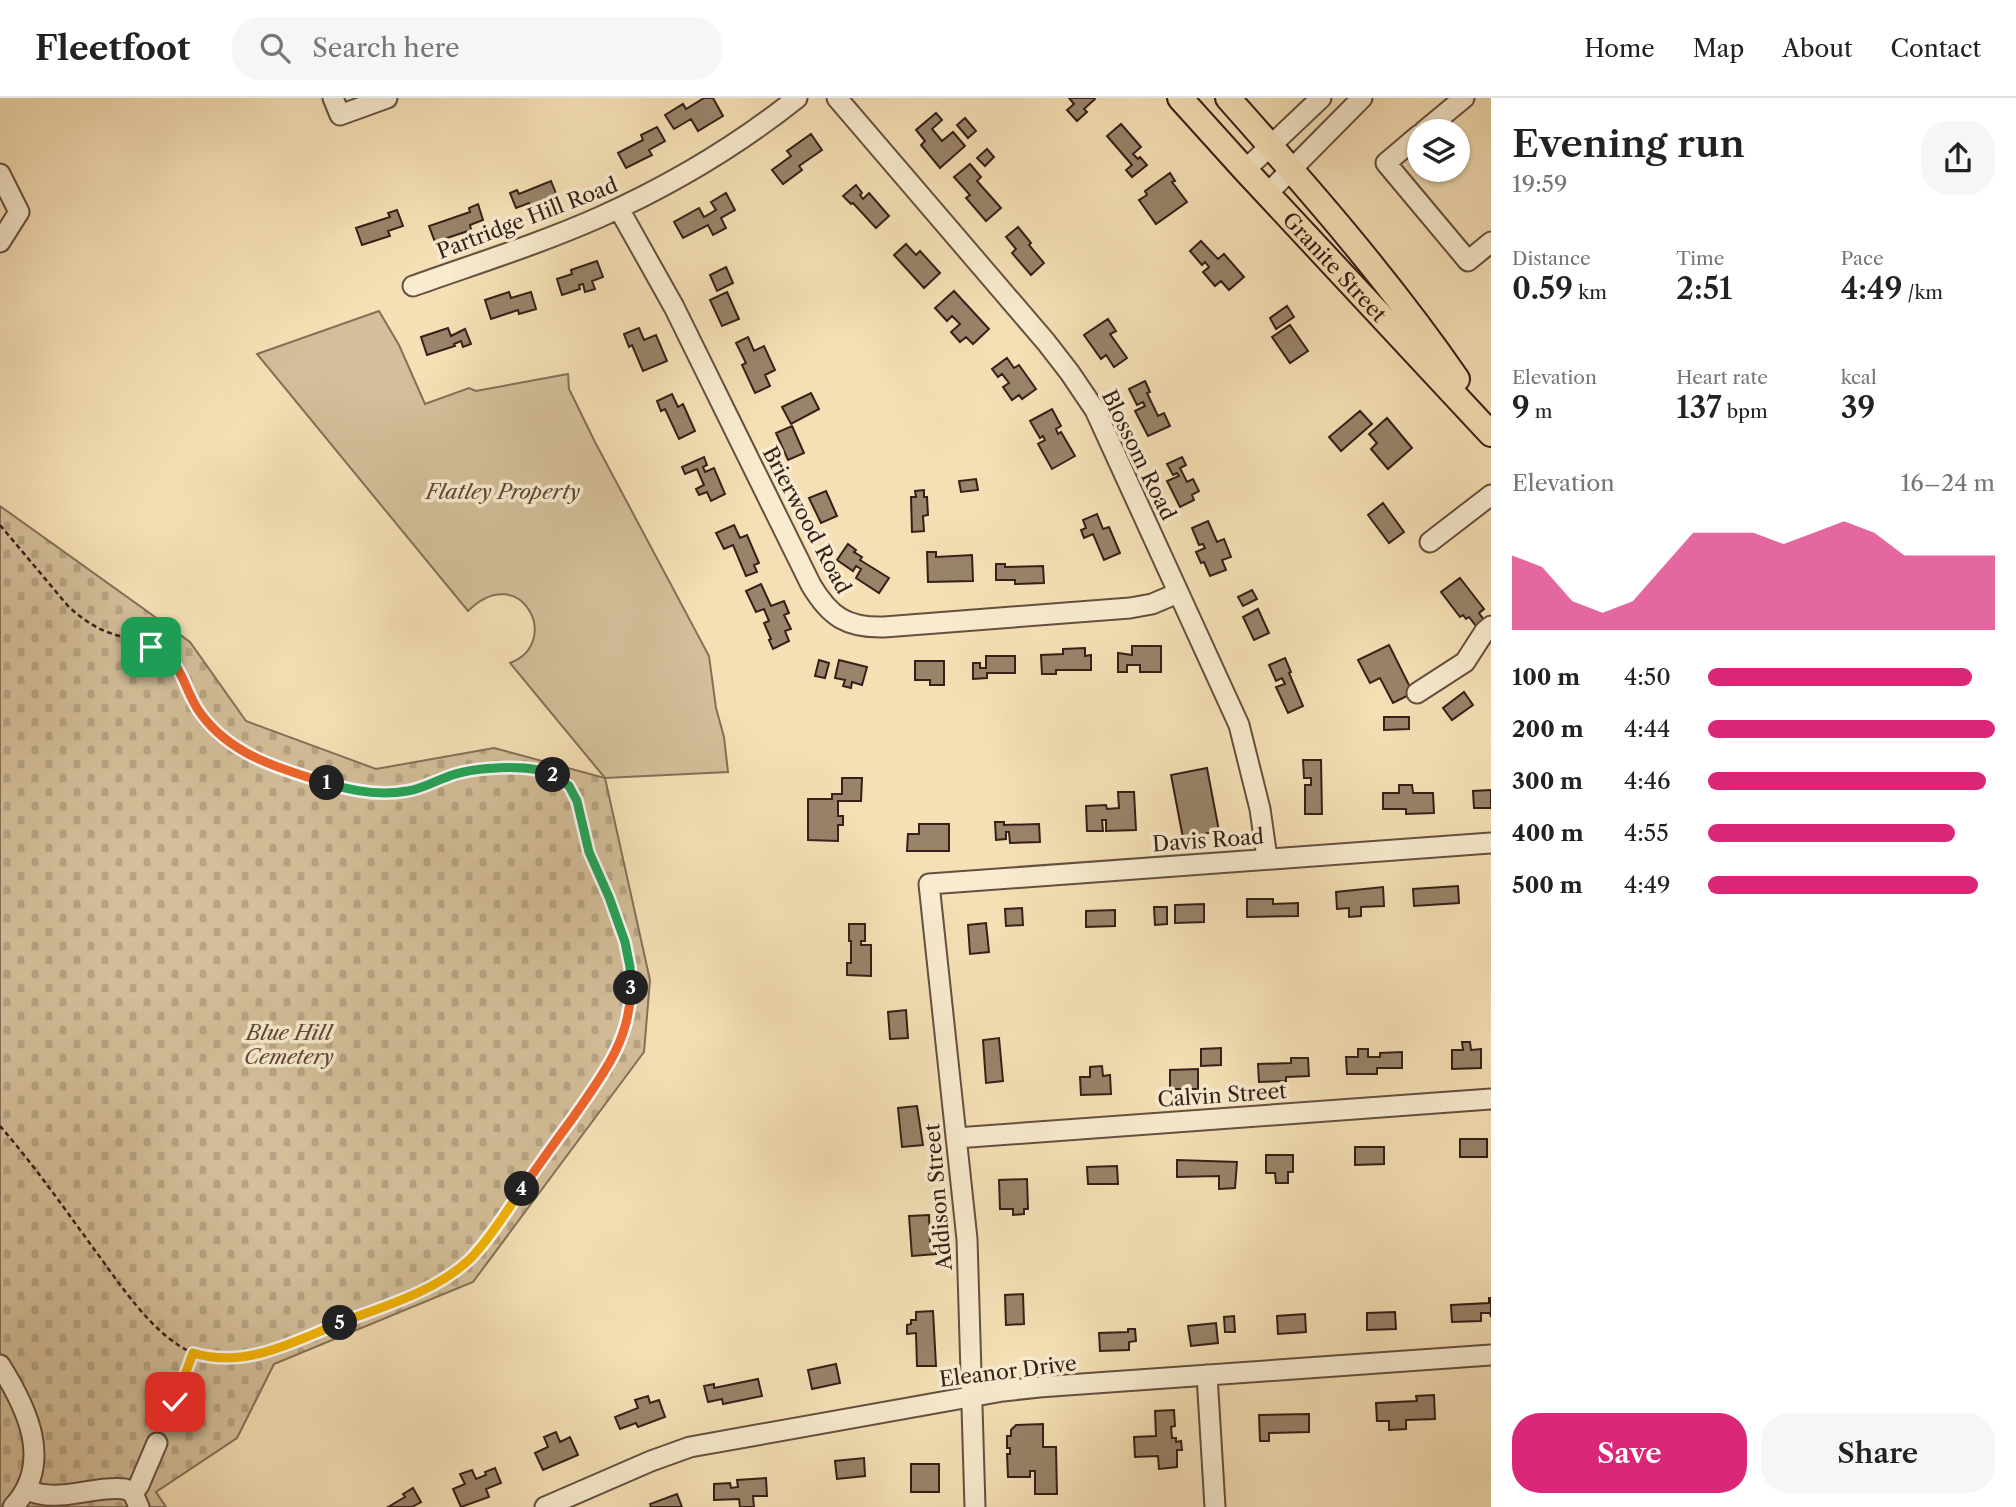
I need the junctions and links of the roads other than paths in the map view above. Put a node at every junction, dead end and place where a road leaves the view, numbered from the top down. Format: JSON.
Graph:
{"nodes":[{"id":1,"x":333,"y":98,"type":"edge"},
{"id":2,"x":387,"y":98,"type":"edge"},
{"id":3,"x":797,"y":98,"type":"edge"},
{"id":4,"x":837,"y":98,"type":"edge"},
{"id":5,"x":1180,"y":98,"type":"edge"},
{"id":6,"x":1362,"y":98,"type":"edge"},
{"id":7,"x":1464,"y":98,"type":"edge"},
{"id":8,"x":1320,"y":99,"type":"edge"},
{"id":9,"x":1231,"y":100,"type":"edge"},
{"id":10,"x":1439,"y":119,"type":"edge"},
{"id":11,"x":1407,"y":145,"type":"edge"},
{"id":12,"x":1270,"y":146,"type":"junction"},
{"id":13,"x":1245,"y":170,"type":"junction"},
{"id":14,"x":1292,"y":171,"type":"junction"},
{"id":15,"x":0,"y":174,"type":"edge"},
{"id":16,"x":1267,"y":194,"type":"junction"},
{"id":17,"x":619,"y":209,"type":"junction"},
{"id":18,"x":0,"y":242,"type":"edge"},
{"id":19,"x":1491,"y":242,"type":"edge"},
{"id":20,"x":413,"y":286,"type":"dead end"},
{"id":21,"x":1491,"y":428,"type":"edge"},
{"id":22,"x":1491,"y":434,"type":"edge"},
{"id":23,"x":1491,"y":495,"type":"edge"},
{"id":24,"x":1430,"y":542,"type":"dead end"},
{"id":25,"x":1178,"y":593,"type":"junction"},
{"id":26,"x":1491,"y":626,"type":"edge"},
{"id":27,"x":1417,"y":693,"type":"dead end"},
{"id":28,"x":1491,"y":843,"type":"edge"},
{"id":29,"x":1267,"y":858,"type":"junction"},
{"id":30,"x":929,"y":884,"type":"joint"},
{"id":31,"x":1491,"y":1099,"type":"edge"},
{"id":32,"x":956,"y":1138,"type":"junction"},
{"id":33,"x":1491,"y":1355,"type":"edge"},
{"id":34,"x":0,"y":1365,"type":"edge"},
{"id":35,"x":1207,"y":1375,"type":"junction"},
{"id":36,"x":972,"y":1397,"type":"junction"},
{"id":37,"x":157,"y":1443,"type":"road end"},
{"id":38,"x":26,"y":1489,"type":"junction"},
{"id":39,"x":136,"y":1500,"type":"edge"},
{"id":40,"x":13,"y":1507,"type":"edge"},
{"id":41,"x":545,"y":1507,"type":"edge"},
{"id":42,"x":975,"y":1507,"type":"edge"},
{"id":43,"x":1215,"y":1507,"type":"edge"}],
"edges":[{"from":1,"to":2,"type":"street"},
{"from":3,"to":17,"type":"street","name":"Partridge Hill Road"},
{"from":4,"to":25,"type":"street","name":"Blossom Road"},
{"from":5,"to":13,"type":"main road","name":"Granite Street"},
{"from":6,"to":14,"type":"street"},
{"from":7,"to":10,"type":"street"},
{"from":8,"to":12,"type":"street"},
{"from":9,"to":12,"type":"main road","name":"Granite Street"},
{"from":11,"to":19,"type":"street"},
{"from":12,"to":13,"type":"street"},
{"from":12,"to":14,"type":"main road","name":"Granite Street"},
{"from":13,"to":16,"type":"main road","name":"Granite Street"},
{"from":14,"to":16,"type":"street"},
{"from":14,"to":21,"type":"main road","name":"Granite Street"},
{"from":15,"to":18,"type":"street"},
{"from":16,"to":22,"type":"main road","name":"Granite Street"},
{"from":17,"to":20,"type":"street","name":"Partridge Hill Road"},
{"from":17,"to":25,"type":"street","name":"Brierwood Road"},
{"from":23,"to":24,"type":"street"},
{"from":25,"to":29,"type":"street","name":"Blossom Road"},
{"from":26,"to":27,"type":"street"},
{"from":28,"to":29,"type":"street","name":"Davis Road"},
{"from":29,"to":30,"type":"street","name":"Davis Road"},
{"from":30,"to":32,"type":"street","name":"Addison Street"},
{"from":31,"to":32,"type":"street","name":"Calvin Street"},
{"from":32,"to":36,"type":"street","name":"Addison Street"},
{"from":33,"to":35,"type":"street","name":"Eleanor Drive"},
{"from":34,"to":38,"type":"street"},
{"from":35,"to":36,"type":"street","name":"Eleanor Drive"},
{"from":35,"to":43,"type":"street"},
{"from":36,"to":41,"type":"street","name":"Eleanor Drive"},
{"from":36,"to":42,"type":"street","name":"Addison Street"},
{"from":37,"to":39,"type":"street"},
{"from":38,"to":39,"type":"street"},
{"from":38,"to":40,"type":"street"}]}
